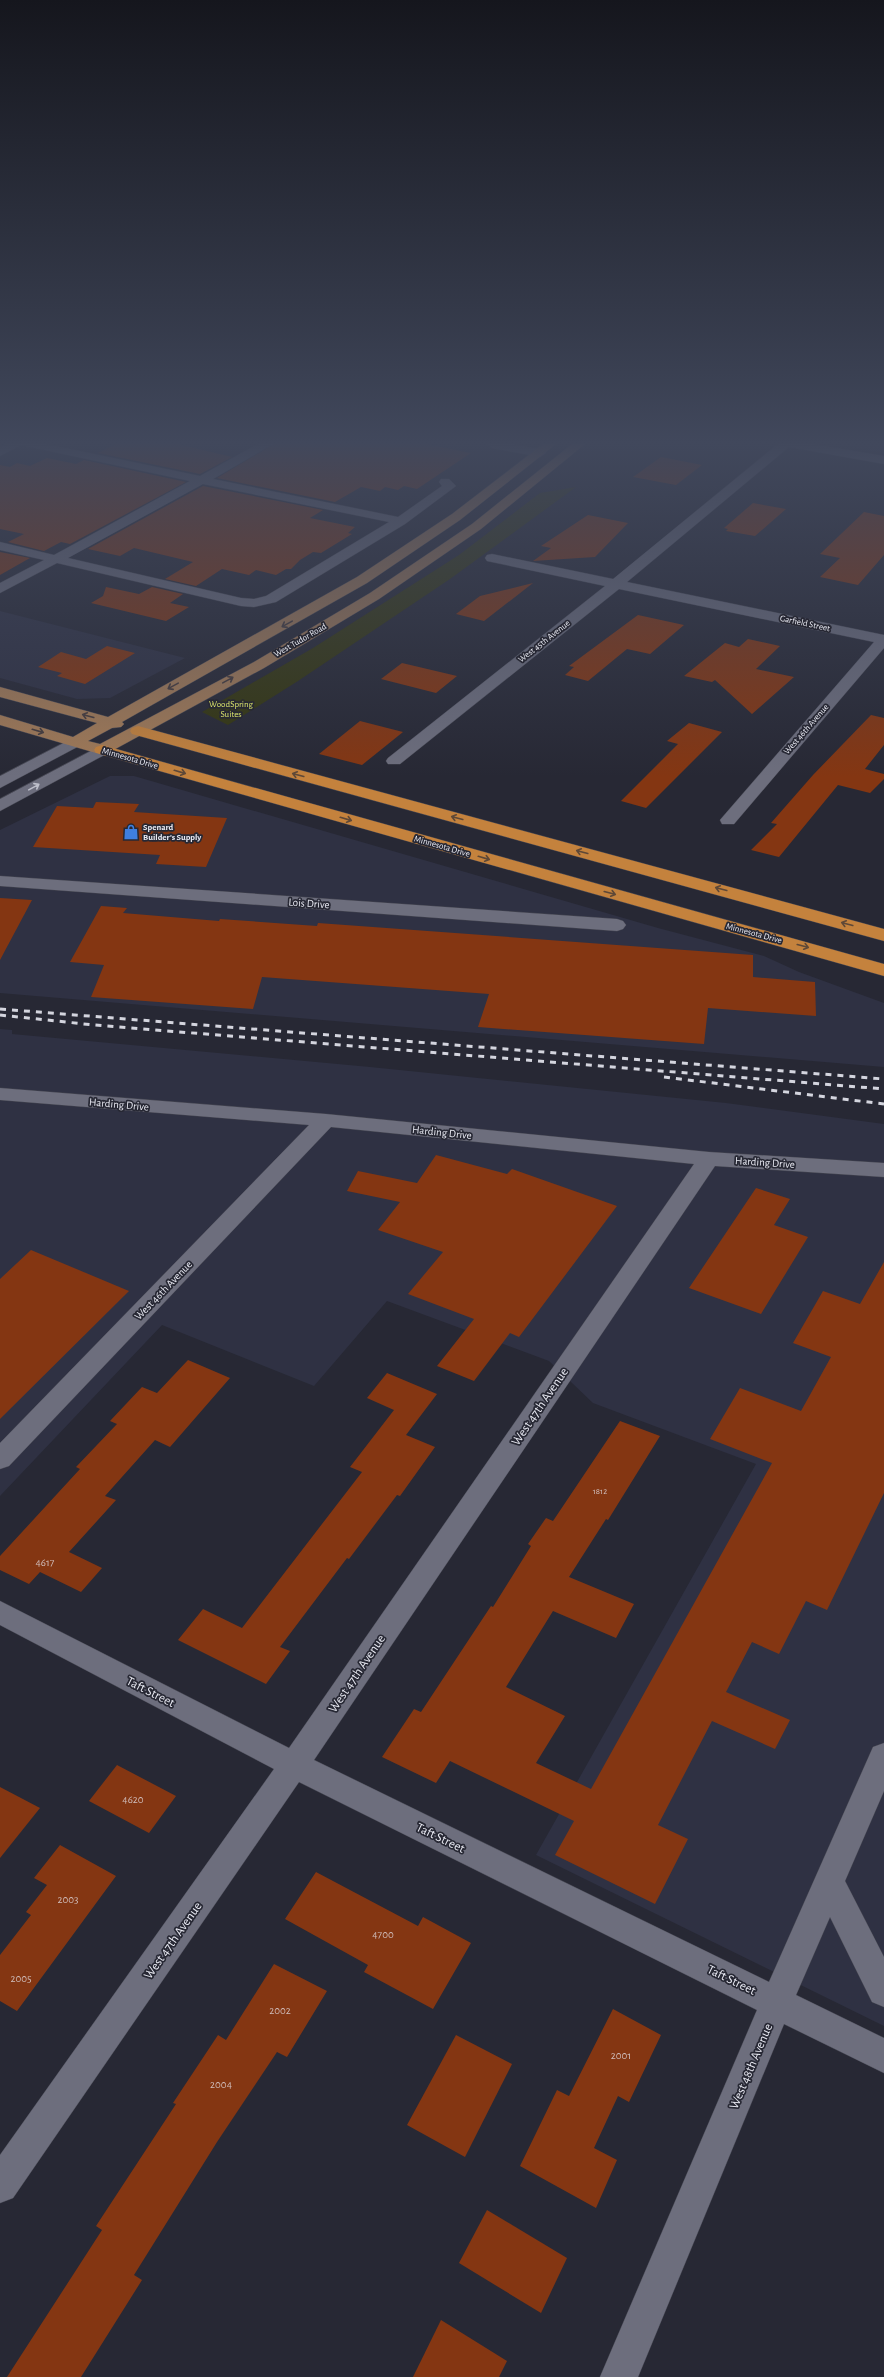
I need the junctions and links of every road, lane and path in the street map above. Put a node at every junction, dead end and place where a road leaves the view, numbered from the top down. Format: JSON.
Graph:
{"nodes":[{"id":1,"x":38,"y":555,"type":"edge"},
{"id":2,"x":63,"y":555,"type":"edge"},
{"id":3,"x":342,"y":555,"type":"edge"},
{"id":4,"x":399,"y":555,"type":"edge"},
{"id":5,"x":437,"y":555,"type":"edge"},
{"id":6,"x":651,"y":555,"type":"edge"},
{"id":7,"x":492,"y":558,"type":"dead end"},
{"id":8,"x":56,"y":559,"type":"junction"},
{"id":9,"x":616,"y":584,"type":"junction"},
{"id":10,"x":0,"y":590,"type":"edge"},
{"id":11,"x":884,"y":639,"type":"edge"},
{"id":12,"x":0,"y":692,"type":"edge"},
{"id":13,"x":0,"y":720,"type":"edge"},
{"id":14,"x":109,"y":722,"type":"junction"},
{"id":15,"x":138,"y":731,"type":"junction"},
{"id":16,"x":75,"y":742,"type":"junction"},
{"id":17,"x":102,"y":750,"type":"junction"},
{"id":18,"x":394,"y":760,"type":"dead end"},
{"id":19,"x":0,"y":783,"type":"edge"},
{"id":20,"x":0,"y":806,"type":"edge"},
{"id":21,"x":728,"y":820,"type":"dead end"},
{"id":22,"x":0,"y":881,"type":"edge"},
{"id":23,"x":617,"y":925,"type":"dead end"},
{"id":24,"x":884,"y":935,"type":"edge"},
{"id":25,"x":884,"y":970,"type":"edge"},
{"id":26,"x":0,"y":1094,"type":"edge"},
{"id":27,"x":326,"y":1120,"type":"junction"},
{"id":28,"x":709,"y":1159,"type":"junction"},
{"id":29,"x":884,"y":1170,"type":"edge"},
{"id":30,"x":0,"y":1459,"type":"edge"},
{"id":31,"x":0,"y":1612,"type":"edge"},
{"id":32,"x":884,"y":1756,"type":"edge"},
{"id":33,"x":294,"y":1765,"type":"junction"},
{"id":34,"x":829,"y":1881,"type":"junction"},
{"id":35,"x":884,"y":1990,"type":"edge"},
{"id":36,"x":777,"y":2002,"type":"junction"},
{"id":37,"x":884,"y":2056,"type":"edge"},
{"id":38,"x":0,"y":2185,"type":"edge"},
{"id":39,"x":619,"y":2377,"type":"edge"}],
"edges":[{"from":1,"to":8,"type":"street"},
{"from":2,"to":8,"type":"street"},
{"from":3,"to":8,"type":"street"},
{"from":4,"to":14,"type":"main road","name":"West Tudor Road","one_way":true},
{"from":15,"to":5,"type":"main road","name":"West Tudor Road","one_way":true},
{"from":6,"to":9,"type":"street","name":"West 45th Avenue"},
{"from":7,"to":9,"type":"street","name":"Garfield Street"},
{"from":8,"to":10,"type":"street"},
{"from":9,"to":11,"type":"street","name":"Garfield Street"},
{"from":9,"to":18,"type":"street","name":"West 45th Avenue"},
{"from":11,"to":21,"type":"street","name":"West 46th Avenue"},
{"from":14,"to":12,"type":"main road","one_way":true},
{"from":13,"to":16,"type":"main road","name":"Minnesota Drive","one_way":true},
{"from":14,"to":15,"type":"main road"},
{"from":14,"to":16,"type":"main road","name":"West Tudor Road"},
{"from":15,"to":17,"type":"main road","name":"West Tudor Road"},
{"from":24,"to":15,"type":"highway","one_way":true},
{"from":16,"to":17,"type":"main road","name":"Minnesota Drive"},
{"from":16,"to":19,"type":"street","name":"West Tudor Road"},
{"from":20,"to":17,"type":"street","name":"West Tudor Road","one_way":true},
{"from":17,"to":25,"type":"highway","name":"Minnesota Drive","one_way":true},
{"from":22,"to":23,"type":"street","name":"Lois Drive"},
{"from":26,"to":27,"type":"street","name":"Harding Drive"},
{"from":27,"to":28,"type":"street","name":"Harding Drive"},
{"from":27,"to":30,"type":"street","name":"West 46th Avenue"},
{"from":28,"to":29,"type":"street","name":"Harding Drive"},
{"from":28,"to":33,"type":"street","name":"West 47th Avenue"},
{"from":31,"to":33,"type":"street","name":"Taft Street"},
{"from":32,"to":34,"type":"street","name":"West 48th Avenue"},
{"from":33,"to":36,"type":"street","name":"Taft Street"},
{"from":33,"to":38,"type":"street","name":"West 47th Avenue"},
{"from":34,"to":35,"type":"street"},
{"from":34,"to":36,"type":"street","name":"West 48th Avenue"},
{"from":36,"to":37,"type":"street","name":"Taft Street"},
{"from":36,"to":39,"type":"street","name":"West 48th Avenue"}]}
